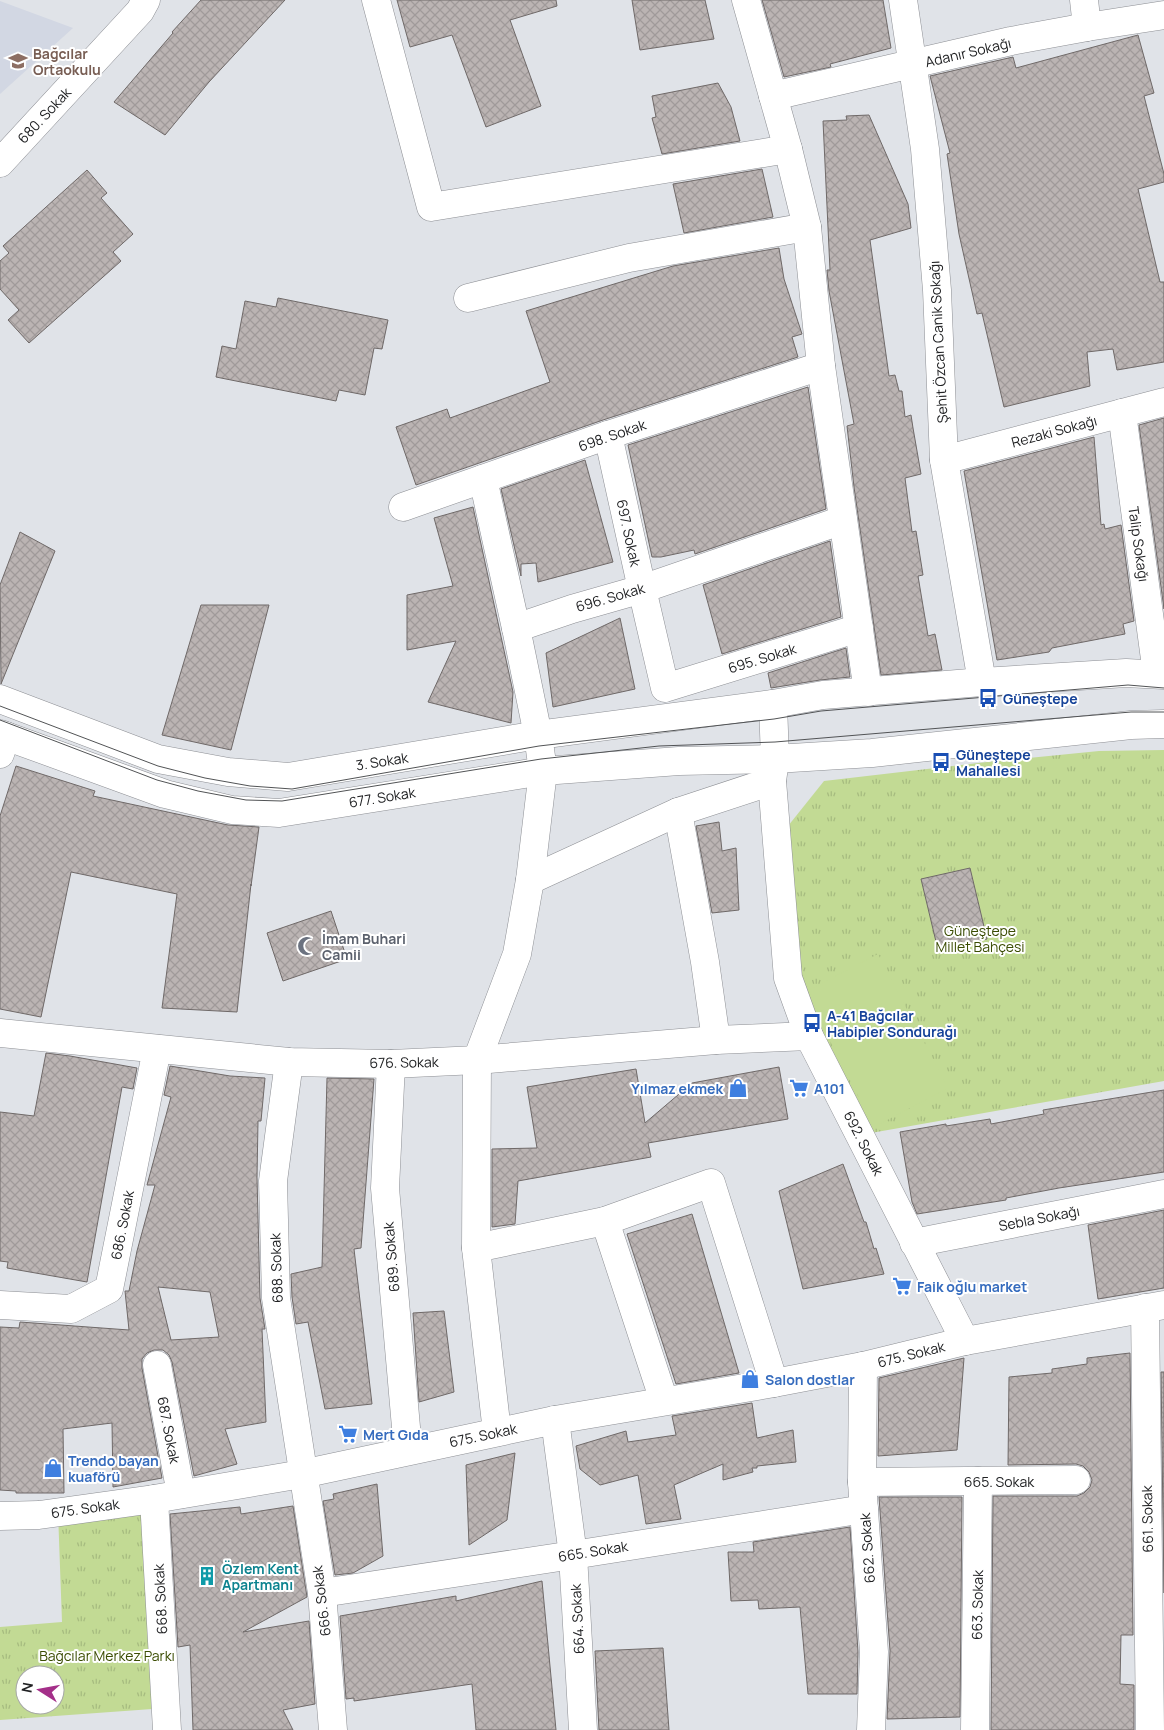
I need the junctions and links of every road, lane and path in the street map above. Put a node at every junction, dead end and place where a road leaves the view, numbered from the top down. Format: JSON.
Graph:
{"nodes":[{"id":1,"x":146,"y":0,"type":"edge"},
{"id":2,"x":376,"y":0,"type":"edge"},
{"id":3,"x":746,"y":0,"type":"edge"},
{"id":4,"x":903,"y":0,"type":"edge"},
{"id":5,"x":1084,"y":0,"type":"edge"},
{"id":6,"x":1164,"y":15,"type":"edge"},
{"id":7,"x":1087,"y":27,"type":"junction"},
{"id":8,"x":912,"y":65,"type":"junction"},
{"id":9,"x":773,"y":96,"type":"junction"},
{"id":10,"x":788,"y":149,"type":"junction"},
{"id":11,"x":0,"y":162,"type":"edge"},
{"id":12,"x":807,"y":227,"type":"junction"},
{"id":13,"x":468,"y":298,"type":"dead end"},
{"id":14,"x":821,"y":366,"type":"junction"},
{"id":15,"x":1164,"y":402,"type":"edge"},
{"id":16,"x":1122,"y":413,"type":"junction"},
{"id":17,"x":608,"y":435,"type":"junction"},
{"id":18,"x":944,"y":460,"type":"junction"},
{"id":19,"x":483,"y":479,"type":"junction"},
{"id":20,"x":403,"y":507,"type":"dead end"},
{"id":21,"x":843,"y":520,"type":"junction"},
{"id":22,"x":642,"y":589,"type":"junction"},
{"id":23,"x":516,"y":628,"type":"junction"},
{"id":24,"x":859,"y":628,"type":"junction"},
{"id":25,"x":1160,"y":674,"type":"edge"},
{"id":26,"x":982,"y":682,"type":"junction"},
{"id":27,"x":666,"y":688,"type":"joint"},
{"id":28,"x":868,"y":692,"type":"junction"},
{"id":29,"x":0,"y":699,"type":"edge"},
{"id":30,"x":773,"y":704,"type":"junction"},
{"id":31,"x":1164,"y":724,"type":"edge"},
{"id":32,"x":538,"y":735,"type":"junction"},
{"id":33,"x":2,"y":741,"type":"edge"},
{"id":34,"x":774,"y":770,"type":"junction"},
{"id":35,"x":543,"y":772,"type":"junction"},
{"id":36,"x":678,"y":812,"type":"junction"},
{"id":37,"x":530,"y":880,"type":"junction"},
{"id":38,"x":0,"y":1033,"type":"edge"},
{"id":39,"x":809,"y":1036,"type":"junction"},
{"id":40,"x":716,"y":1040,"type":"junction"},
{"id":41,"x":157,"y":1048,"type":"junction"},
{"id":42,"x":477,"y":1060,"type":"junction"},
{"id":43,"x":289,"y":1062,"type":"junction"},
{"id":44,"x":391,"y":1064,"type":"junction"},
{"id":45,"x":1164,"y":1194,"type":"edge"},
{"id":46,"x":605,"y":1221,"type":"junction"},
{"id":47,"x":914,"y":1243,"type":"junction"},
{"id":48,"x":476,"y":1248,"type":"junction"},
{"id":49,"x":0,"y":1305,"type":"edge"},
{"id":50,"x":1155,"y":1306,"type":"edge"},
{"id":51,"x":965,"y":1341,"type":"junction"},
{"id":52,"x":157,"y":1365,"type":"dead end"},
{"id":53,"x":863,"y":1366,"type":"junction"},
{"id":54,"x":774,"y":1384,"type":"junction"},
{"id":55,"x":664,"y":1401,"type":"junction"},
{"id":56,"x":555,"y":1420,"type":"junction"},
{"id":57,"x":498,"y":1432,"type":"junction"},
{"id":58,"x":408,"y":1450,"type":"junction"},
{"id":59,"x":302,"y":1474,"type":"junction"},
{"id":60,"x":1076,"y":1480,"type":"dead end"},
{"id":61,"x":978,"y":1481,"type":"junction"},
{"id":62,"x":181,"y":1494,"type":"junction"},
{"id":63,"x":863,"y":1496,"type":"junction"},
{"id":64,"x":154,"y":1499,"type":"junction"},
{"id":65,"x":0,"y":1516,"type":"edge"},
{"id":66,"x":573,"y":1555,"type":"junction"},
{"id":67,"x":322,"y":1593,"type":"junction"},
{"id":68,"x":167,"y":1730,"type":"edge"},
{"id":69,"x":333,"y":1730,"type":"edge"},
{"id":70,"x":583,"y":1730,"type":"edge"},
{"id":71,"x":871,"y":1730,"type":"edge"},
{"id":72,"x":975,"y":1730,"type":"edge"},
{"id":73,"x":1150,"y":1730,"type":"edge"}],
"edges":[{"from":1,"to":11,"type":"street","name":"680. Sokak"},
{"from":2,"to":10,"type":"street"},
{"from":3,"to":9,"type":"street"},
{"from":4,"to":8,"type":"street","name":"Şehit Özcan Canik Sokağı"},
{"from":5,"to":7,"type":"street"},
{"from":6,"to":7,"type":"street","name":"Adanır Sokağı"},
{"from":7,"to":8,"type":"street","name":"Adanır Sokağı"},
{"from":8,"to":9,"type":"street","name":"Adanır Sokağı"},
{"from":8,"to":18,"type":"street","name":"Şehit Özcan Canik Sokağı"},
{"from":9,"to":10,"type":"street"},
{"from":10,"to":12,"type":"street"},
{"from":12,"to":13,"type":"street"},
{"from":12,"to":14,"type":"street"},
{"from":14,"to":17,"type":"street","name":"698. Sokak"},
{"from":14,"to":21,"type":"street"},
{"from":15,"to":16,"type":"street","name":"Rezaki Sokağı"},
{"from":16,"to":18,"type":"street","name":"Rezaki Sokağı"},
{"from":16,"to":25,"type":"street","name":"Talip Sokağı"},
{"from":17,"to":19,"type":"street","name":"698. Sokak"},
{"from":17,"to":22,"type":"street","name":"697. Sokak"},
{"from":18,"to":26,"type":"street","name":"Şehit Özcan Canik Sokağı"},
{"from":19,"to":20,"type":"street","name":"698. Sokak"},
{"from":19,"to":23,"type":"street"},
{"from":21,"to":22,"type":"street","name":"696. Sokak"},
{"from":21,"to":24,"type":"street"},
{"from":22,"to":23,"type":"street","name":"696. Sokak"},
{"from":22,"to":27,"type":"street","name":"697. Sokak"},
{"from":23,"to":32,"type":"street"},
{"from":24,"to":27,"type":"street","name":"695. Sokak"},
{"from":24,"to":28,"type":"street"},
{"from":25,"to":26,"type":"street","name":"3. Sokak"},
{"from":26,"to":28,"type":"street","name":"3. Sokak"},
{"from":28,"to":30,"type":"street","name":"3. Sokak"},
{"from":29,"to":32,"type":"street","name":"3. Sokak"},
{"from":30,"to":32,"type":"street","name":"3. Sokak"},
{"from":30,"to":34,"type":"street","name":"692. Sokak"},
{"from":31,"to":34,"type":"street"},
{"from":32,"to":35,"type":"street"},
{"from":33,"to":35,"type":"street","name":"677. Sokak"},
{"from":34,"to":35,"type":"street","name":"677. Sokak"},
{"from":34,"to":36,"type":"street"},
{"from":34,"to":39,"type":"street","name":"692. Sokak"},
{"from":35,"to":37,"type":"street"},
{"from":36,"to":37,"type":"street"},
{"from":36,"to":40,"type":"street"},
{"from":37,"to":42,"type":"street"},
{"from":38,"to":41,"type":"street","name":"676. Sokak"},
{"from":39,"to":40,"type":"street","name":"676. Sokak"},
{"from":39,"to":47,"type":"street","name":"692. Sokak"},
{"from":40,"to":42,"type":"street","name":"676. Sokak"},
{"from":41,"to":43,"type":"street","name":"676. Sokak"},
{"from":41,"to":49,"type":"street","name":"686. Sokak"},
{"from":42,"to":44,"type":"street","name":"676. Sokak"},
{"from":42,"to":48,"type":"street"},
{"from":43,"to":44,"type":"street","name":"676. Sokak"},
{"from":43,"to":59,"type":"street","name":"688. Sokak"},
{"from":44,"to":58,"type":"street","name":"689. Sokak"},
{"from":45,"to":47,"type":"street","name":"Sebla Sokağı"},
{"from":46,"to":48,"type":"street"},
{"from":46,"to":54,"type":"street"},
{"from":46,"to":55,"type":"street"},
{"from":47,"to":51,"type":"street","name":"692. Sokak"},
{"from":48,"to":57,"type":"street"},
{"from":50,"to":51,"type":"street","name":"675. Sokak"},
{"from":50,"to":73,"type":"street","name":"661. Sokak"},
{"from":51,"to":53,"type":"street","name":"675. Sokak"},
{"from":52,"to":62,"type":"street","name":"687. Sokak"},
{"from":53,"to":54,"type":"street","name":"675. Sokak"},
{"from":53,"to":63,"type":"street","name":"662. Sokak"},
{"from":54,"to":55,"type":"street","name":"675. Sokak"},
{"from":55,"to":56,"type":"street","name":"675. Sokak"},
{"from":56,"to":57,"type":"street","name":"675. Sokak"},
{"from":56,"to":66,"type":"street","name":"664. Sokak"},
{"from":57,"to":58,"type":"street","name":"675. Sokak"},
{"from":58,"to":59,"type":"street","name":"675. Sokak"},
{"from":59,"to":62,"type":"street","name":"675. Sokak"},
{"from":59,"to":67,"type":"street","name":"666. Sokak"},
{"from":60,"to":61,"type":"street","name":"665. Sokak"},
{"from":61,"to":63,"type":"street","name":"665. Sokak"},
{"from":61,"to":72,"type":"street","name":"663. Sokak"},
{"from":62,"to":64,"type":"street","name":"675. Sokak"},
{"from":63,"to":66,"type":"street","name":"665. Sokak"},
{"from":63,"to":71,"type":"street","name":"662. Sokak"},
{"from":64,"to":65,"type":"street","name":"675. Sokak"},
{"from":64,"to":68,"type":"street","name":"668. Sokak"},
{"from":66,"to":67,"type":"street","name":"665. Sokak"},
{"from":66,"to":70,"type":"street","name":"664. Sokak"},
{"from":67,"to":69,"type":"street","name":"666. Sokak"}]}
